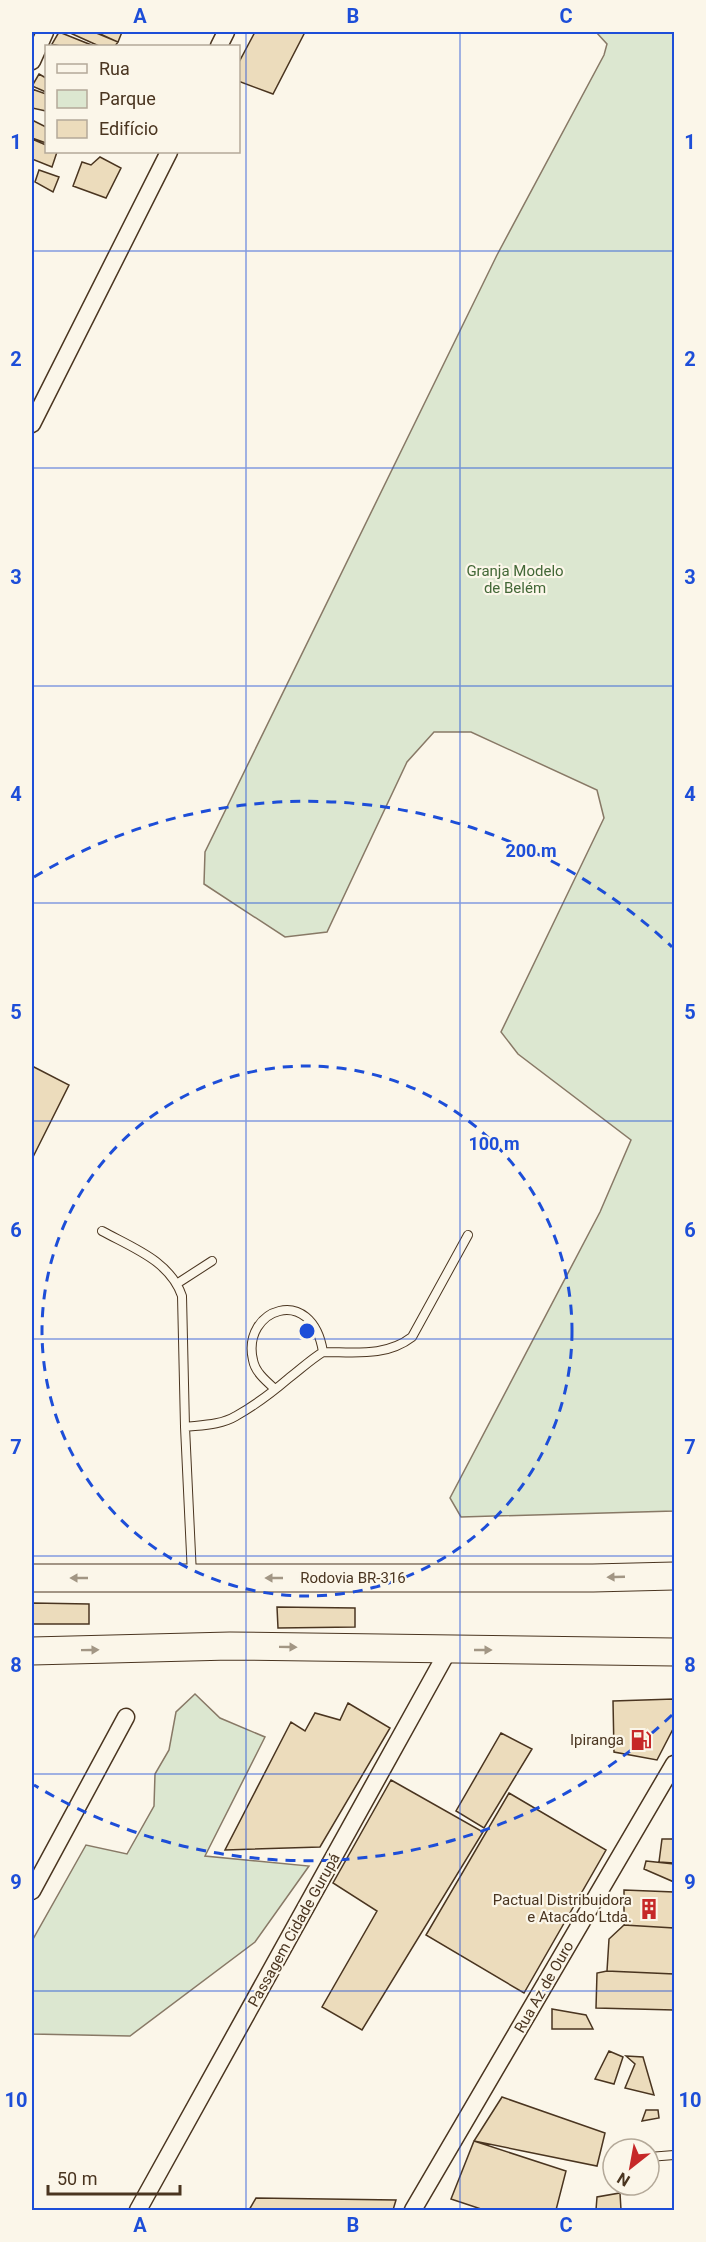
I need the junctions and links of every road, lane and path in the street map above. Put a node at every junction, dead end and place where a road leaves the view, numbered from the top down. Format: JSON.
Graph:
{"nodes":[{"id":1,"x":45,"y":32,"type":"edge"},
{"id":2,"x":32,"y":61,"type":"edge"},
{"id":3,"x":168,"y":153,"type":"edge"},
{"id":4,"x":32,"y":424,"type":"edge"},
{"id":5,"x":102,"y":1231,"type":"dead end"},
{"id":6,"x":468,"y":1235,"type":"dead end"},
{"id":7,"x":212,"y":1261,"type":"dead end"},
{"id":8,"x":178,"y":1283,"type":"junction"},
{"id":9,"x":323,"y":1352,"type":"junction"},
{"id":10,"x":274,"y":1389,"type":"junction"},
{"id":11,"x":185,"y":1427,"type":"junction"},
{"id":12,"x":675,"y":1576,"type":"edge"},
{"id":13,"x":32,"y":1578,"type":"edge"},
{"id":14,"x":192,"y":1578,"type":"junction"},
{"id":15,"x":449,"y":1649,"type":"junction"},
{"id":16,"x":32,"y":1651,"type":"edge"},
{"id":17,"x":675,"y":1652,"type":"edge"},
{"id":18,"x":126,"y":1717,"type":"dead end"},
{"id":19,"x":675,"y":1764,"type":"edge"},
{"id":20,"x":32,"y":1891,"type":"edge"},
{"id":21,"x":138,"y":2211,"type":"edge"},
{"id":22,"x":413,"y":2211,"type":"edge"}],
"edges":[{"from":1,"to":2,"type":"street"},
{"from":3,"to":4,"type":"street"},
{"from":5,"to":8,"type":"lane"},
{"from":6,"to":9,"type":"lane"},
{"from":7,"to":8,"type":"lane"},
{"from":8,"to":11,"type":"lane"},
{"from":9,"to":10,"type":"lane"},
{"from":9,"to":10,"type":"lane"},
{"from":10,"to":11,"type":"lane"},
{"from":11,"to":14,"type":"lane"},
{"from":12,"to":14,"type":"highway","name":"Rodovia BR-316","one_way":true},
{"from":14,"to":13,"type":"highway","name":"Rodovia BR-316","one_way":true},
{"from":16,"to":15,"type":"highway","one_way":true},
{"from":15,"to":17,"type":"highway","one_way":true},
{"from":15,"to":21,"type":"street","name":"Passagem Cidade Gurupá"},
{"from":18,"to":20,"type":"street"},
{"from":19,"to":22,"type":"street","name":"Rua Az de Ouro"}]}
